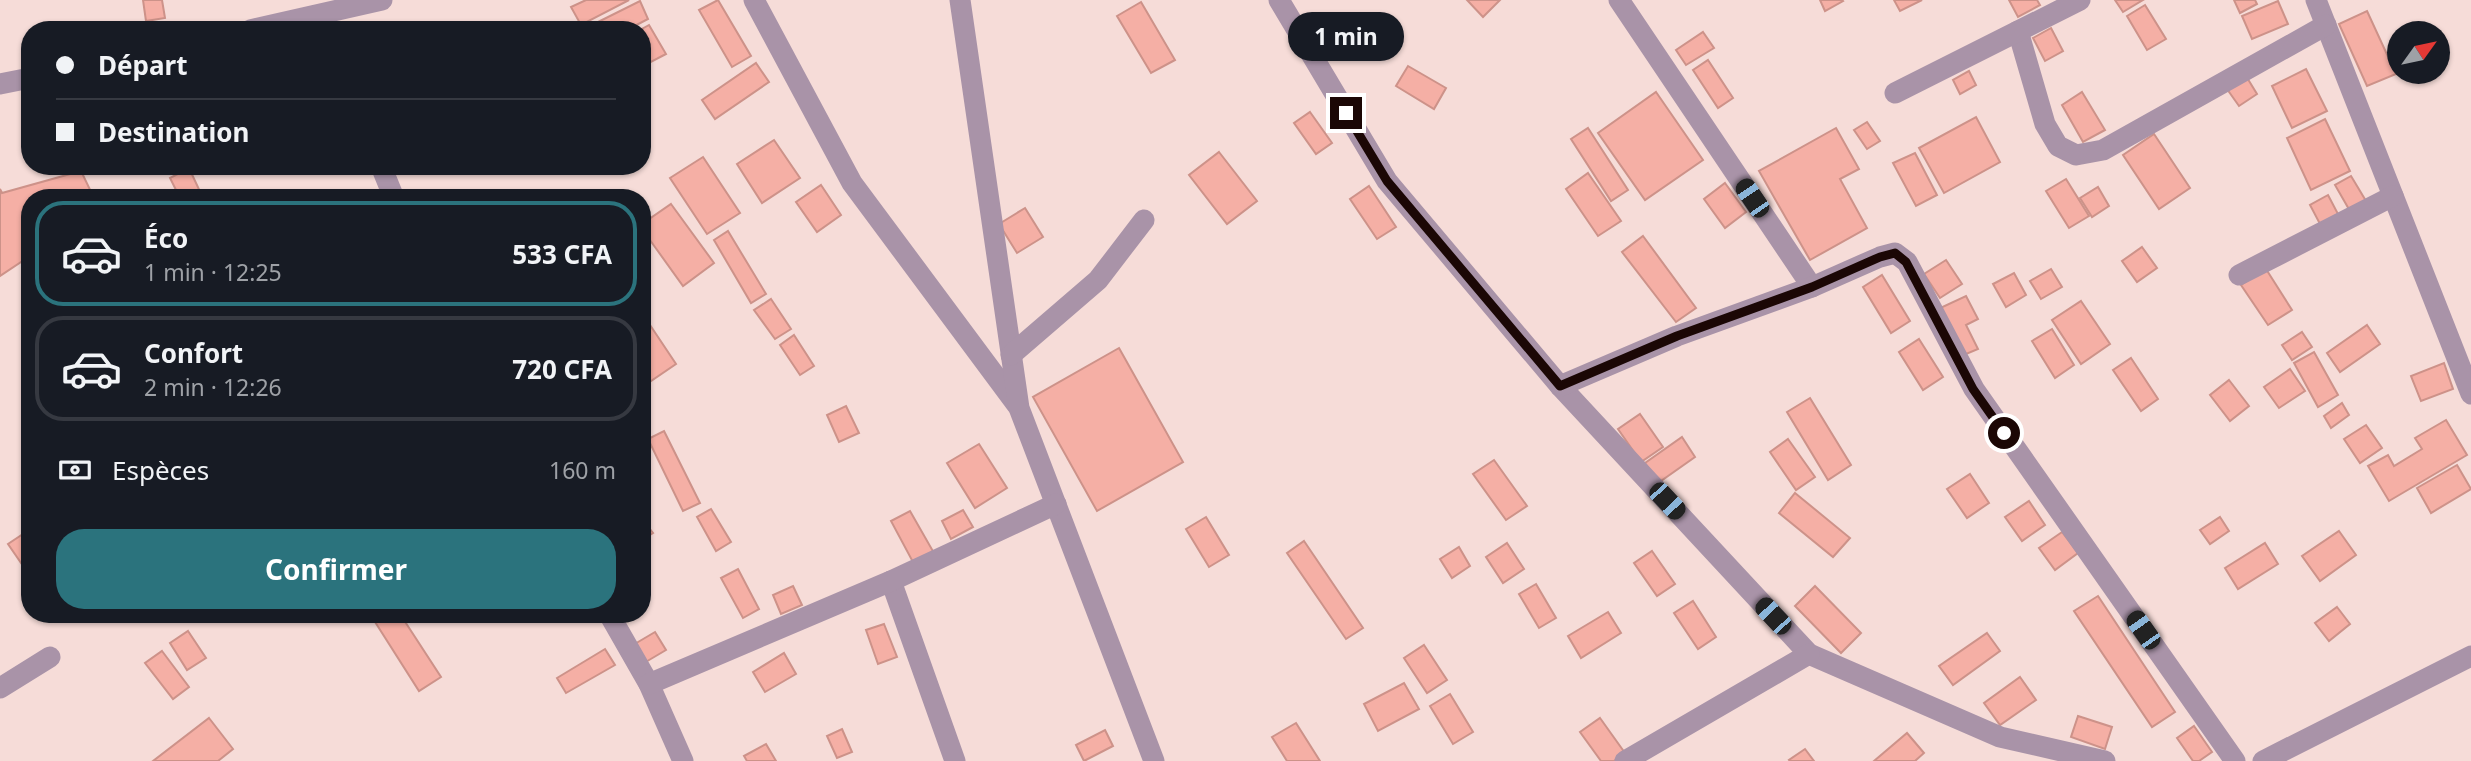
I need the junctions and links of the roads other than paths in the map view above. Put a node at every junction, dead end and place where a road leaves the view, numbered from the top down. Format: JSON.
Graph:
{"nodes":[{"id":1,"x":382,"y":0,"type":"edge"},
{"id":2,"x":754,"y":0,"type":"edge"},
{"id":3,"x":960,"y":0,"type":"edge"},
{"id":4,"x":1279,"y":0,"type":"edge"},
{"id":5,"x":1619,"y":0,"type":"edge"},
{"id":6,"x":2080,"y":0,"type":"edge"},
{"id":7,"x":2316,"y":0,"type":"edge"},
{"id":8,"x":324,"y":21,"type":"edge"},
{"id":9,"x":2326,"y":25,"type":"junction"},
{"id":10,"x":2018,"y":31,"type":"junction"},
{"id":11,"x":21,"y":80,"type":"edge"},
{"id":12,"x":0,"y":84,"type":"edge"},
{"id":13,"x":1895,"y":93,"type":"dead end"},
{"id":14,"x":2393,"y":196,"type":"junction"},
{"id":15,"x":1144,"y":220,"type":"dead end"},
{"id":16,"x":2239,"y":275,"type":"dead end"},
{"id":17,"x":1812,"y":287,"type":"junction"},
{"id":18,"x":1011,"y":355,"type":"junction"},
{"id":19,"x":1560,"y":386,"type":"junction"},
{"id":20,"x":2471,"y":394,"type":"edge"},
{"id":21,"x":1019,"y":408,"type":"junction"},
{"id":22,"x":1056,"y":504,"type":"junction"},
{"id":23,"x":891,"y":581,"type":"junction"},
{"id":24,"x":614,"y":623,"type":"edge"},
{"id":25,"x":1809,"y":654,"type":"junction"},
{"id":26,"x":2471,"y":656,"type":"edge"},
{"id":27,"x":50,"y":657,"type":"dead end"},
{"id":28,"x":649,"y":684,"type":"junction"},
{"id":29,"x":0,"y":688,"type":"edge"},
{"id":30,"x":682,"y":761,"type":"edge"},
{"id":31,"x":955,"y":761,"type":"edge"},
{"id":32,"x":1154,"y":761,"type":"edge"},
{"id":33,"x":1625,"y":761,"type":"edge"},
{"id":34,"x":2105,"y":761,"type":"edge"},
{"id":35,"x":2235,"y":761,"type":"edge"},
{"id":36,"x":2263,"y":761,"type":"edge"}],
"edges":[{"from":1,"to":8,"type":"street"},
{"from":2,"to":21,"type":"street"},
{"from":3,"to":18,"type":"street"},
{"from":4,"to":19,"type":"street"},
{"from":5,"to":17,"type":"street"},
{"from":6,"to":10,"type":"street"},
{"from":7,"to":9,"type":"street"},
{"from":9,"to":10,"type":"street"},
{"from":9,"to":14,"type":"street"},
{"from":10,"to":13,"type":"street"},
{"from":11,"to":12,"type":"street"},
{"from":14,"to":16,"type":"street"},
{"from":14,"to":20,"type":"street"},
{"from":15,"to":18,"type":"street"},
{"from":17,"to":19,"type":"street"},
{"from":17,"to":35,"type":"street"},
{"from":18,"to":21,"type":"street"},
{"from":19,"to":25,"type":"street"},
{"from":21,"to":22,"type":"street"},
{"from":22,"to":23,"type":"street"},
{"from":22,"to":32,"type":"street"},
{"from":23,"to":28,"type":"street"},
{"from":23,"to":31,"type":"street"},
{"from":24,"to":28,"type":"street"},
{"from":25,"to":33,"type":"street"},
{"from":25,"to":34,"type":"street"},
{"from":26,"to":36,"type":"street"},
{"from":27,"to":29,"type":"street"},
{"from":28,"to":30,"type":"street"}]}
